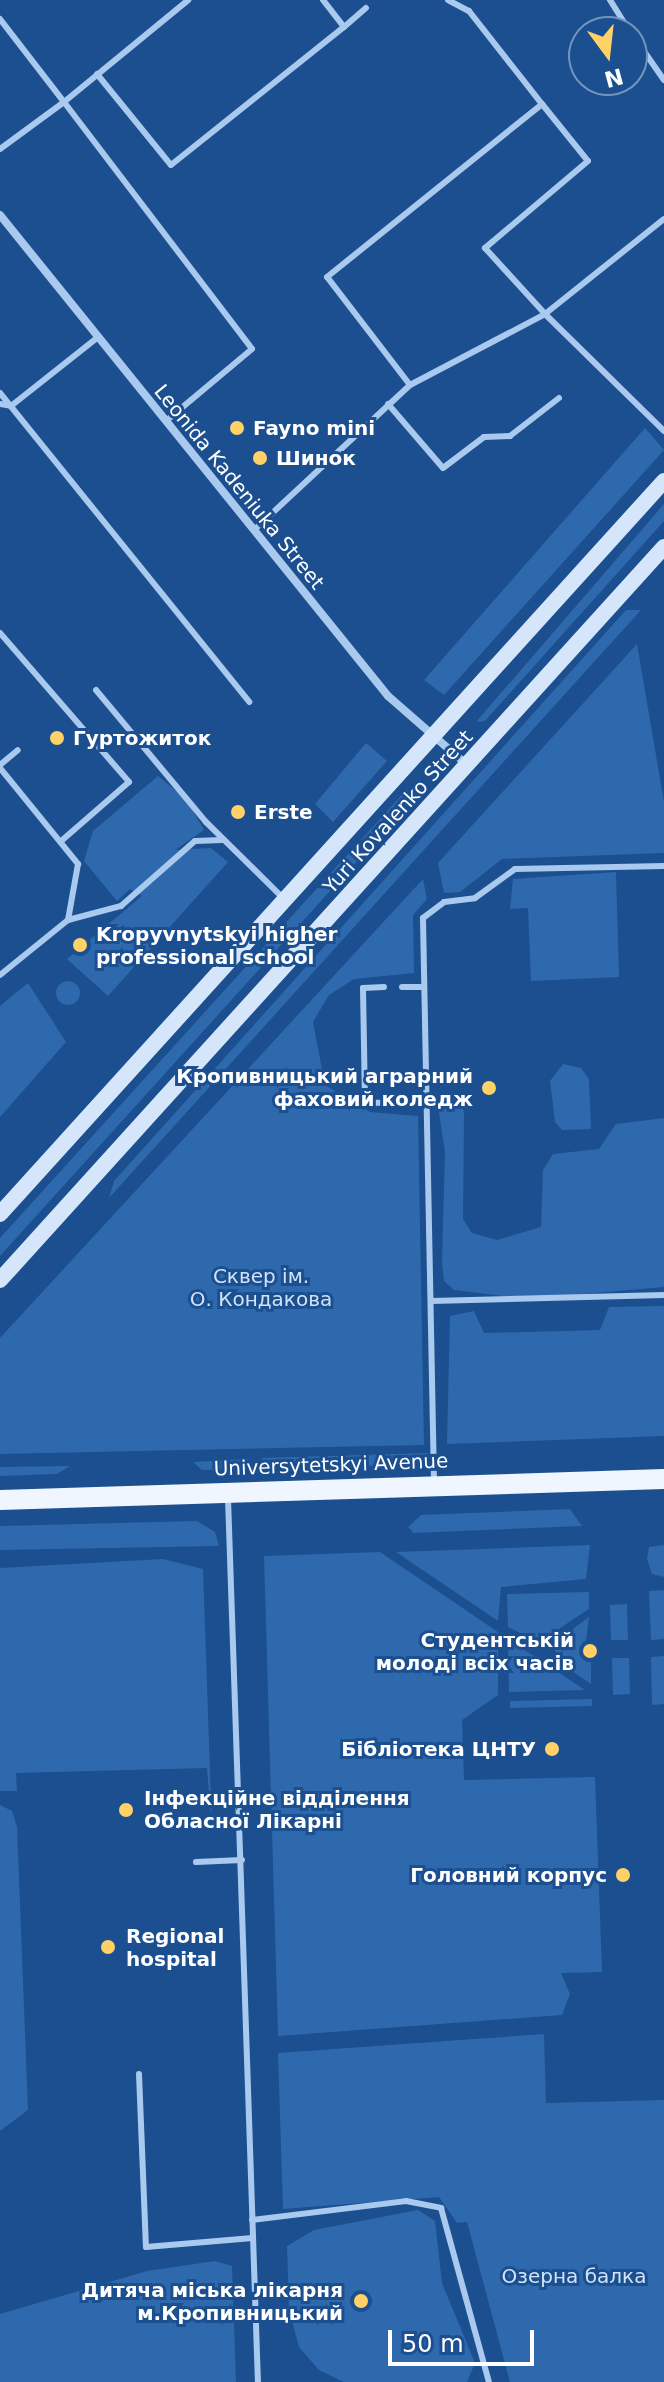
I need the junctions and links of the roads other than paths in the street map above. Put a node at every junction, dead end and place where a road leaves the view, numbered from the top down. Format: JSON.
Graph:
{"nodes":[{"id":1,"x":188,"y":0,"type":"edge"},
{"id":2,"x":323,"y":0,"type":"edge"},
{"id":3,"x":448,"y":0,"type":"edge"},
{"id":4,"x":366,"y":8,"type":"dead end"},
{"id":5,"x":0,"y":19,"type":"edge"},
{"id":6,"x":344,"y":27,"type":"junction"},
{"id":7,"x":648,"y":57,"type":"edge"},
{"id":8,"x":97,"y":74,"type":"junction"},
{"id":9,"x":664,"y":80,"type":"edge"},
{"id":10,"x":64,"y":102,"type":"junction"},
{"id":11,"x":542,"y":104,"type":"junction"},
{"id":12,"x":0,"y":149,"type":"edge"},
{"id":13,"x":0,"y":215,"type":"edge"},
{"id":14,"x":664,"y":219,"type":"edge"},
{"id":15,"x":545,"y":314,"type":"junction"},
{"id":16,"x":98,"y":337,"type":"junction"},
{"id":17,"x":410,"y":385,"type":"junction"},
{"id":18,"x":0,"y":393,"type":"edge"},
{"id":19,"x":559,"y":398,"type":"dead end"},
{"id":20,"x":0,"y":404,"type":"edge"},
{"id":21,"x":388,"y":404,"type":"junction"},
{"id":22,"x":11,"y":406,"type":"junction"},
{"id":23,"x":166,"y":421,"type":"junction"},
{"id":24,"x":664,"y":431,"type":"edge"},
{"id":25,"x":664,"y":481,"type":"edge"},
{"id":26,"x":254,"y":530,"type":"junction"},
{"id":27,"x":664,"y":547,"type":"edge"},
{"id":28,"x":0,"y":633,"type":"edge"},
{"id":29,"x":96,"y":690,"type":"dead end"},
{"id":30,"x":249,"y":702,"type":"dead end"},
{"id":31,"x":435,"y":738,"type":"junction"},
{"id":32,"x":18,"y":750,"type":"dead end"},
{"id":33,"x":467,"y":766,"type":"junction"},
{"id":34,"x":0,"y":767,"type":"edge"},
{"id":35,"x":226,"y":841,"type":"junction"},
{"id":36,"x":60,"y":842,"type":"junction"},
{"id":37,"x":664,"y":866,"type":"edge"},
{"id":38,"x":286,"y":901,"type":"junction"},
{"id":39,"x":68,"y":920,"type":"junction"},
{"id":40,"x":0,"y":975,"type":"edge"},
{"id":41,"x":384,"y":987,"type":"dead end"},
{"id":42,"x":402,"y":987,"type":"dead end"},
{"id":43,"x":424,"y":987,"type":"junction"},
{"id":44,"x":426,"y":1102,"type":"junction"},
{"id":45,"x":0,"y":1214,"type":"edge"},
{"id":46,"x":0,"y":1280,"type":"edge"},
{"id":47,"x":664,"y":1295,"type":"edge"},
{"id":48,"x":431,"y":1301,"type":"junction"},
{"id":49,"x":664,"y":1479,"type":"edge"},
{"id":50,"x":434,"y":1486,"type":"junction"},
{"id":51,"x":227,"y":1493,"type":"junction"},
{"id":52,"x":0,"y":1500,"type":"edge"},
{"id":53,"x":242,"y":1860,"type":"junction"},
{"id":54,"x":196,"y":1862,"type":"dead end"},
{"id":55,"x":139,"y":2074,"type":"dead end"},
{"id":56,"x":252,"y":2220,"type":"junction"},
{"id":57,"x":253,"y":2238,"type":"junction"},
{"id":58,"x":258,"y":2382,"type":"edge"},
{"id":59,"x":489,"y":2382,"type":"edge"}],
"edges":[{"from":1,"to":8,"type":"lane"},
{"from":2,"to":6,"type":"lane"},
{"from":3,"to":11,"type":"lane"},
{"from":4,"to":6,"type":"lane"},
{"from":5,"to":10,"type":"lane"},
{"from":6,"to":8,"type":"lane"},
{"from":7,"to":9,"type":"lane"},
{"from":8,"to":10,"type":"lane"},
{"from":10,"to":12,"type":"lane"},
{"from":10,"to":23,"type":"lane"},
{"from":11,"to":15,"type":"lane"},
{"from":11,"to":17,"type":"lane"},
{"from":13,"to":16,"type":"street","name":"Leonida Kadeniuka Street"},
{"from":14,"to":15,"type":"lane"},
{"from":15,"to":17,"type":"lane"},
{"from":15,"to":24,"type":"lane"},
{"from":16,"to":22,"type":"lane"},
{"from":16,"to":23,"type":"street","name":"Leonida Kadeniuka Street"},
{"from":17,"to":21,"type":"lane"},
{"from":18,"to":22,"type":"lane"},
{"from":19,"to":21,"type":"lane"},
{"from":20,"to":22,"type":"lane"},
{"from":21,"to":26,"type":"lane"},
{"from":22,"to":30,"type":"lane"},
{"from":23,"to":26,"type":"street","name":"Leonida Kadeniuka Street"},
{"from":25,"to":31,"type":"main road","name":"Yuri Kovalenko Street"},
{"from":26,"to":31,"type":"street","name":"Leonida Kadeniuka Street"},
{"from":27,"to":33,"type":"main road","name":"Yuri Kovalenko Street"},
{"from":28,"to":36,"type":"lane"},
{"from":29,"to":35,"type":"lane"},
{"from":31,"to":33,"type":"street","name":"Leonida Kadeniuka Street"},
{"from":31,"to":38,"type":"main road","name":"Yuri Kovalenko Street"},
{"from":32,"to":34,"type":"lane"},
{"from":33,"to":46,"type":"main road","name":"Yuri Kovalenko Street"},
{"from":34,"to":36,"type":"lane"},
{"from":35,"to":38,"type":"lane"},
{"from":35,"to":39,"type":"lane"},
{"from":36,"to":39,"type":"lane"},
{"from":37,"to":43,"type":"lane"},
{"from":38,"to":45,"type":"main road","name":"Yuri Kovalenko Street"},
{"from":39,"to":40,"type":"lane"},
{"from":41,"to":44,"type":"lane"},
{"from":42,"to":43,"type":"lane"},
{"from":43,"to":44,"type":"lane"},
{"from":44,"to":48,"type":"lane"},
{"from":47,"to":48,"type":"lane"},
{"from":48,"to":50,"type":"lane"},
{"from":49,"to":50,"type":"main road","name":"Universytetskyi Avenue"},
{"from":50,"to":51,"type":"main road","name":"Universytetskyi Avenue"},
{"from":51,"to":52,"type":"main road","name":"Universytetskyi Avenue"},
{"from":51,"to":53,"type":"lane"},
{"from":53,"to":54,"type":"lane"},
{"from":53,"to":56,"type":"lane"},
{"from":55,"to":57,"type":"lane"},
{"from":56,"to":57,"type":"lane"},
{"from":56,"to":59,"type":"lane"},
{"from":57,"to":58,"type":"lane"}]}
